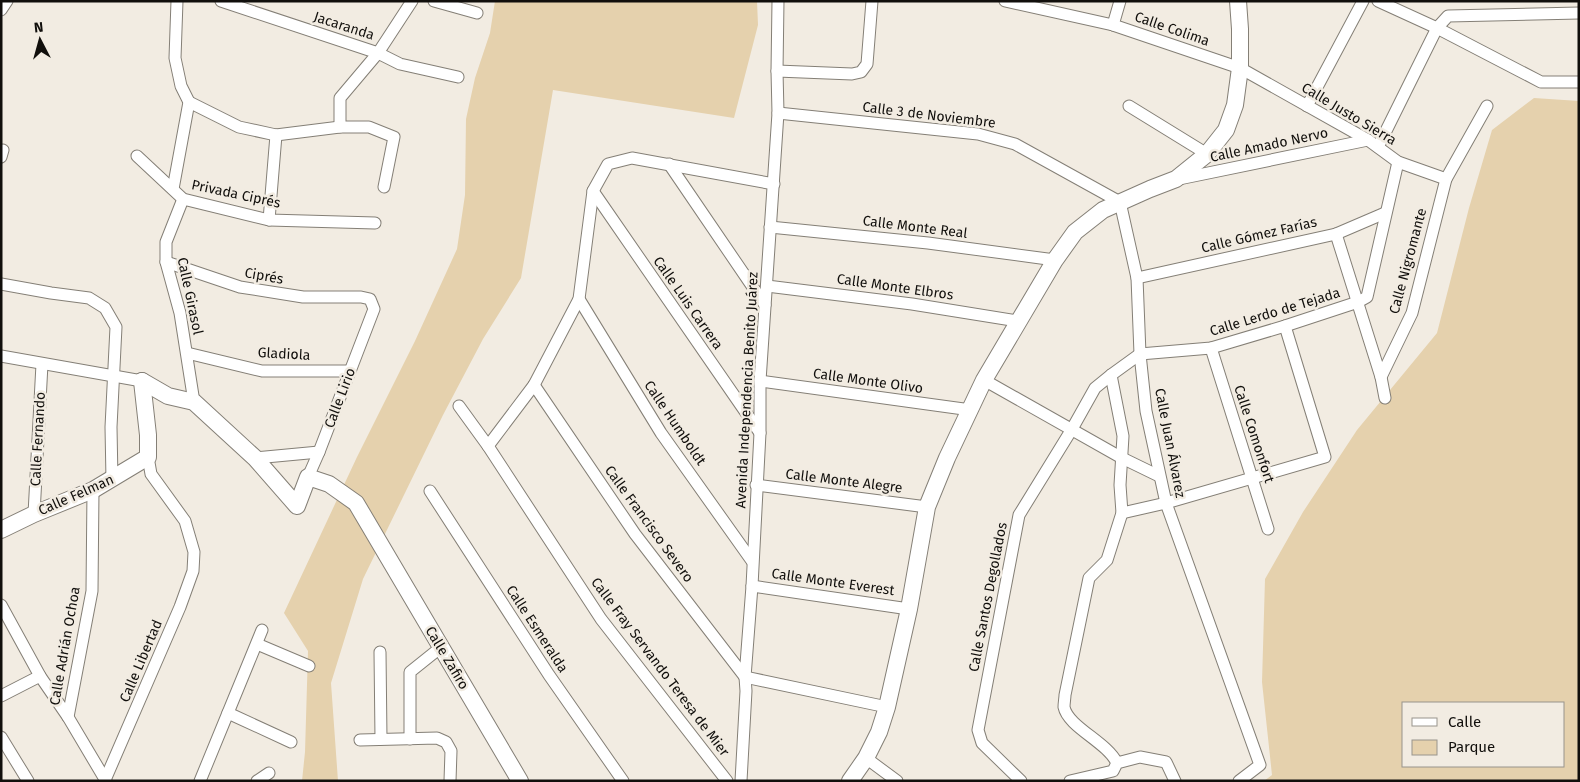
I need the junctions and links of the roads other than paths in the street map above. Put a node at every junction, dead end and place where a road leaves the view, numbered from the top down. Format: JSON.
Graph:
{"nodes":[{"id":1,"x":7,"y":1,"type":"edge"},
{"id":2,"x":177,"y":1,"type":"edge"},
{"id":3,"x":221,"y":1,"type":"edge"},
{"id":4,"x":412,"y":1,"type":"edge"},
{"id":5,"x":434,"y":1,"type":"edge"},
{"id":6,"x":778,"y":1,"type":"edge"},
{"id":7,"x":872,"y":1,"type":"edge"},
{"id":8,"x":1005,"y":1,"type":"edge"},
{"id":9,"x":1120,"y":1,"type":"edge"},
{"id":10,"x":1238,"y":1,"type":"edge"},
{"id":11,"x":1363,"y":1,"type":"edge"},
{"id":12,"x":1378,"y":1,"type":"edge"},
{"id":13,"x":1050,"y":6,"type":"edge"},
{"id":14,"x":1,"y":10,"type":"edge"},
{"id":15,"x":477,"y":13,"type":"dead end"},
{"id":16,"x":1579,"y":13,"type":"edge"},
{"id":17,"x":1113,"y":24,"type":"junction"},
{"id":18,"x":1437,"y":28,"type":"junction"},
{"id":19,"x":378,"y":53,"type":"junction"},
{"id":20,"x":1240,"y":68,"type":"junction"},
{"id":21,"x":777,"y":71,"type":"junction"},
{"id":22,"x":458,"y":76,"type":"dead end"},
{"id":23,"x":1579,"y":82,"type":"edge"},
{"id":24,"x":189,"y":102,"type":"junction"},
{"id":25,"x":1128,"y":106,"type":"dead end"},
{"id":26,"x":1308,"y":106,"type":"junction"},
{"id":27,"x":1487,"y":106,"type":"dead end"},
{"id":28,"x":778,"y":113,"type":"junction"},
{"id":29,"x":340,"y":127,"type":"junction"},
{"id":30,"x":276,"y":135,"type":"junction"},
{"id":31,"x":1368,"y":140,"type":"junction"},
{"id":32,"x":1378,"y":147,"type":"junction"},
{"id":33,"x":1207,"y":154,"type":"junction"},
{"id":34,"x":137,"y":156,"type":"dead end"},
{"id":35,"x":1398,"y":162,"type":"junction"},
{"id":36,"x":669,"y":164,"type":"junction"},
{"id":37,"x":1176,"y":179,"type":"junction"},
{"id":38,"x":1446,"y":179,"type":"junction"},
{"id":39,"x":774,"y":184,"type":"junction"},
{"id":40,"x":384,"y":187,"type":"dead end"},
{"id":41,"x":172,"y":189,"type":"junction"},
{"id":42,"x":593,"y":191,"type":"junction"},
{"id":43,"x":184,"y":199,"type":"junction"},
{"id":44,"x":1120,"y":202,"type":"junction"},
{"id":45,"x":1385,"y":213,"type":"junction"},
{"id":46,"x":269,"y":220,"type":"junction"},
{"id":47,"x":375,"y":223,"type":"dead end"},
{"id":48,"x":770,"y":227,"type":"junction"},
{"id":49,"x":1336,"y":234,"type":"junction"},
{"id":50,"x":1055,"y":260,"type":"junction"},
{"id":51,"x":166,"y":262,"type":"junction"},
{"id":52,"x":1137,"y":278,"type":"junction"},
{"id":53,"x":1,"y":284,"type":"edge"},
{"id":54,"x":767,"y":286,"type":"junction"},
{"id":55,"x":361,"y":297,"type":"joint"},
{"id":56,"x":579,"y":299,"type":"junction"},
{"id":57,"x":1358,"y":302,"type":"junction"},
{"id":58,"x":765,"y":305,"type":"junction"},
{"id":59,"x":1018,"y":321,"type":"junction"},
{"id":60,"x":1285,"y":326,"type":"junction"},
{"id":61,"x":1211,"y":348,"type":"junction"},
{"id":62,"x":187,"y":353,"type":"junction"},
{"id":63,"x":1140,"y":354,"type":"junction"},
{"id":64,"x":1,"y":356,"type":"edge"},
{"id":65,"x":42,"y":364,"type":"junction"},
{"id":66,"x":350,"y":371,"type":"junction"},
{"id":67,"x":1111,"y":374,"type":"junction"},
{"id":68,"x":113,"y":377,"type":"junction"},
{"id":69,"x":1381,"y":377,"type":"junction"},
{"id":70,"x":984,"y":380,"type":"junction"},
{"id":71,"x":142,"y":381,"type":"junction"},
{"id":72,"x":760,"y":381,"type":"junction"},
{"id":73,"x":534,"y":385,"type":"junction"},
{"id":74,"x":1385,"y":398,"type":"dead end"},
{"id":75,"x":194,"y":402,"type":"junction"},
{"id":76,"x":459,"y":406,"type":"dead end"},
{"id":77,"x":971,"y":410,"type":"junction"},
{"id":78,"x":1072,"y":429,"type":"junction"},
{"id":79,"x":760,"y":433,"type":"junction"},
{"id":80,"x":488,"y":446,"type":"junction"},
{"id":81,"x":319,"y":452,"type":"junction"},
{"id":82,"x":148,"y":457,"type":"junction"},
{"id":83,"x":255,"y":458,"type":"junction"},
{"id":84,"x":1122,"y":458,"type":"junction"},
{"id":85,"x":1159,"y":476,"type":"junction"},
{"id":86,"x":308,"y":477,"type":"junction"},
{"id":87,"x":1252,"y":477,"type":"junction"},
{"id":88,"x":112,"y":480,"type":"junction"},
{"id":89,"x":756,"y":485,"type":"junction"},
{"id":90,"x":93,"y":490,"type":"junction"},
{"id":91,"x":430,"y":491,"type":"dead end"},
{"id":92,"x":1166,"y":503,"type":"junction"},
{"id":93,"x":927,"y":507,"type":"junction"},
{"id":94,"x":1122,"y":513,"type":"junction"},
{"id":95,"x":34,"y":514,"type":"junction"},
{"id":96,"x":1268,"y":529,"type":"dead end"},
{"id":97,"x":1,"y":530,"type":"edge"},
{"id":98,"x":752,"y":561,"type":"junction"},
{"id":99,"x":752,"y":586,"type":"junction"},
{"id":100,"x":1,"y":605,"type":"edge"},
{"id":101,"x":909,"y":609,"type":"junction"},
{"id":102,"x":262,"y":630,"type":"dead end"},
{"id":103,"x":256,"y":644,"type":"junction"},
{"id":104,"x":440,"y":648,"type":"junction"},
{"id":105,"x":380,"y":652,"type":"dead end"},
{"id":106,"x":309,"y":666,"type":"dead end"},
{"id":107,"x":40,"y":676,"type":"junction"},
{"id":108,"x":745,"y":677,"type":"junction"},
{"id":109,"x":1,"y":696,"type":"edge"},
{"id":110,"x":887,"y":708,"type":"junction"},
{"id":111,"x":228,"y":713,"type":"junction"},
{"id":112,"x":68,"y":718,"type":"junction"},
{"id":113,"x":1,"y":736,"type":"edge"},
{"id":114,"x":380,"y":739,"type":"junction"},
{"id":115,"x":410,"y":739,"type":"junction"},
{"id":116,"x":360,"y":740,"type":"dead end"},
{"id":117,"x":291,"y":742,"type":"dead end"},
{"id":118,"x":866,"y":758,"type":"junction"},
{"id":119,"x":1117,"y":763,"type":"junction"},
{"id":120,"x":269,"y":773,"type":"dead end"},
{"id":121,"x":106,"y":780,"type":"edge"},
{"id":122,"x":28,"y":781,"type":"edge"},
{"id":123,"x":200,"y":781,"type":"edge"},
{"id":124,"x":257,"y":781,"type":"edge"},
{"id":125,"x":450,"y":781,"type":"edge"},
{"id":126,"x":520,"y":781,"type":"edge"},
{"id":127,"x":623,"y":781,"type":"edge"},
{"id":128,"x":727,"y":781,"type":"edge"},
{"id":129,"x":741,"y":781,"type":"edge"},
{"id":130,"x":850,"y":781,"type":"edge"},
{"id":131,"x":897,"y":781,"type":"edge"},
{"id":132,"x":1022,"y":781,"type":"edge"},
{"id":133,"x":1070,"y":781,"type":"edge"},
{"id":134,"x":1175,"y":781,"type":"edge"},
{"id":135,"x":1239,"y":781,"type":"edge"}],
"edges":[{"from":1,"to":14,"type":"street"},
{"from":2,"to":24,"type":"street"},
{"from":3,"to":19,"type":"street","name":"Jacaranda"},
{"from":4,"to":19,"type":"street"},
{"from":5,"to":15,"type":"street"},
{"from":6,"to":21,"type":"street","name":"Avenida Independencia Benito Juárez"},
{"from":7,"to":21,"type":"street"},
{"from":8,"to":13,"type":"street","name":"Calle Colima"},
{"from":9,"to":17,"type":"street"},
{"from":10,"to":20,"type":"street"},
{"from":11,"to":26,"type":"street"},
{"from":12,"to":18,"type":"street"},
{"from":13,"to":17,"type":"street","name":"Calle Colima"},
{"from":16,"to":18,"type":"street"},
{"from":17,"to":20,"type":"street","name":"Calle Colima"},
{"from":18,"to":23,"type":"street"},
{"from":18,"to":32,"type":"street"},
{"from":19,"to":22,"type":"street","name":"Jacaranda"},
{"from":19,"to":29,"type":"street"},
{"from":20,"to":26,"type":"street","name":"Calle Justo Sierra"},
{"from":20,"to":33,"type":"street"},
{"from":21,"to":28,"type":"street","name":"Avenida Independencia Benito Juárez"},
{"from":24,"to":30,"type":"street"},
{"from":24,"to":41,"type":"street"},
{"from":25,"to":33,"type":"street"},
{"from":26,"to":31,"type":"street","name":"Calle Justo Sierra"},
{"from":27,"to":38,"type":"street","name":"Calle Nigromante"},
{"from":28,"to":39,"type":"street","name":"Avenida Independencia Benito Juárez"},
{"from":28,"to":44,"type":"street","name":"Calle 3 de Noviembre"},
{"from":29,"to":30,"type":"street"},
{"from":29,"to":40,"type":"street"},
{"from":30,"to":46,"type":"street"},
{"from":31,"to":32,"type":"street","name":"Calle Justo Sierra"},
{"from":31,"to":37,"type":"street","name":"Calle Amado Nervo"},
{"from":32,"to":35,"type":"street","name":"Calle Justo Sierra"},
{"from":33,"to":37,"type":"street"},
{"from":34,"to":41,"type":"street","name":"Privada Ciprés"},
{"from":35,"to":38,"type":"street","name":"Calle Justo Sierra"},
{"from":35,"to":45,"type":"street"},
{"from":36,"to":39,"type":"street"},
{"from":36,"to":42,"type":"street"},
{"from":36,"to":58,"type":"street"},
{"from":37,"to":44,"type":"street"},
{"from":38,"to":69,"type":"street","name":"Calle Nigromante"},
{"from":39,"to":48,"type":"street","name":"Avenida Independencia Benito Juárez"},
{"from":41,"to":43,"type":"street","name":"Privada Ciprés"},
{"from":42,"to":56,"type":"street"},
{"from":42,"to":79,"type":"street","name":"Calle Luis Carrera"},
{"from":43,"to":46,"type":"street","name":"Privada Ciprés"},
{"from":43,"to":51,"type":"street","name":"Calle Girasol"},
{"from":44,"to":50,"type":"street"},
{"from":44,"to":52,"type":"street","name":"Calle Juan Álvarez"},
{"from":45,"to":49,"type":"street","name":"Calle Gómez Farías"},
{"from":45,"to":57,"type":"street"},
{"from":46,"to":47,"type":"street","name":"Privada Ciprés"},
{"from":48,"to":50,"type":"street","name":"Calle Monte Real"},
{"from":48,"to":54,"type":"street","name":"Avenida Independencia Benito Juárez"},
{"from":49,"to":52,"type":"street","name":"Calle Gómez Farías"},
{"from":49,"to":57,"type":"street"},
{"from":50,"to":59,"type":"street"},
{"from":51,"to":55,"type":"street","name":"Ciprés"},
{"from":51,"to":62,"type":"street","name":"Calle Girasol"},
{"from":52,"to":63,"type":"street","name":"Calle Juan Álvarez"},
{"from":53,"to":68,"type":"street"},
{"from":54,"to":58,"type":"street","name":"Avenida Independencia Benito Juárez"},
{"from":54,"to":59,"type":"street","name":"Calle Monte Elbros"},
{"from":55,"to":66,"type":"street","name":"Calle Lirio"},
{"from":56,"to":73,"type":"street"},
{"from":56,"to":98,"type":"street","name":"Calle Humboldt"},
{"from":57,"to":60,"type":"street","name":"Calle Lerdo de Tejada"},
{"from":57,"to":69,"type":"street"},
{"from":58,"to":72,"type":"street","name":"Avenida Independencia Benito Juárez"},
{"from":59,"to":70,"type":"street"},
{"from":60,"to":61,"type":"street","name":"Calle Lerdo de Tejada"},
{"from":60,"to":87,"type":"street"},
{"from":61,"to":63,"type":"street","name":"Calle Lerdo de Tejada"},
{"from":61,"to":87,"type":"street","name":"Calle Comonfort"},
{"from":62,"to":66,"type":"street","name":"Gladiola"},
{"from":62,"to":75,"type":"street","name":"Calle Girasol"},
{"from":63,"to":67,"type":"street","name":"Calle Santos Degollados"},
{"from":63,"to":85,"type":"street","name":"Calle Juan Álvarez"},
{"from":64,"to":65,"type":"street"},
{"from":65,"to":68,"type":"street"},
{"from":65,"to":95,"type":"street","name":"Calle Fernando"},
{"from":66,"to":81,"type":"street","name":"Calle Lirio"},
{"from":67,"to":78,"type":"street","name":"Calle Santos Degollados"},
{"from":67,"to":84,"type":"street"},
{"from":68,"to":71,"type":"street"},
{"from":68,"to":88,"type":"street"},
{"from":69,"to":74,"type":"street"},
{"from":70,"to":77,"type":"street"},
{"from":70,"to":78,"type":"street"},
{"from":71,"to":75,"type":"street"},
{"from":71,"to":82,"type":"street"},
{"from":72,"to":77,"type":"street","name":"Calle Monte Olivo"},
{"from":72,"to":79,"type":"street","name":"Avenida Independencia Benito Juárez"},
{"from":73,"to":80,"type":"street"},
{"from":73,"to":108,"type":"street","name":"Calle Francisco Severo"},
{"from":75,"to":83,"type":"street"},
{"from":76,"to":80,"type":"street","name":"Calle Fray Servando Teresa de Mier"},
{"from":77,"to":93,"type":"street"},
{"from":78,"to":84,"type":"street"},
{"from":78,"to":132,"type":"street","name":"Calle Santos Degollados"},
{"from":79,"to":89,"type":"street","name":"Avenida Independencia Benito Juárez"},
{"from":80,"to":128,"type":"street","name":"Calle Fray Servando Teresa de Mier"},
{"from":81,"to":83,"type":"street"},
{"from":81,"to":86,"type":"street","name":"Calle Lirio"},
{"from":82,"to":88,"type":"street","name":"Calle Felman"},
{"from":82,"to":121,"type":"street","name":"Calle Libertad"},
{"from":83,"to":86,"type":"street","name":"Calle Lirio"},
{"from":84,"to":85,"type":"street"},
{"from":84,"to":94,"type":"street"},
{"from":85,"to":92,"type":"street","name":"Calle Juan Álvarez"},
{"from":86,"to":104,"type":"street","name":"Calle Zafiro"},
{"from":87,"to":92,"type":"street"},
{"from":87,"to":96,"type":"street","name":"Calle Comonfort"},
{"from":88,"to":90,"type":"street","name":"Calle Felman"},
{"from":89,"to":93,"type":"street","name":"Calle Monte Alegre"},
{"from":89,"to":98,"type":"street","name":"Avenida Independencia Benito Juárez"},
{"from":90,"to":95,"type":"street","name":"Calle Felman"},
{"from":90,"to":112,"type":"street","name":"Calle Adrián Ochoa"},
{"from":91,"to":127,"type":"street","name":"Calle Esmeralda"},
{"from":92,"to":94,"type":"street"},
{"from":92,"to":135,"type":"street","name":"Calle Juan Álvarez"},
{"from":93,"to":101,"type":"street"},
{"from":94,"to":119,"type":"street"},
{"from":95,"to":97,"type":"street","name":"Calle Felman"},
{"from":98,"to":99,"type":"street","name":"Avenida Independencia Benito Juárez"},
{"from":99,"to":101,"type":"street","name":"Calle Monte Everest"},
{"from":99,"to":108,"type":"street","name":"Avenida Independencia Benito Juárez"},
{"from":100,"to":107,"type":"street"},
{"from":101,"to":110,"type":"street"},
{"from":102,"to":103,"type":"street"},
{"from":103,"to":106,"type":"street"},
{"from":103,"to":111,"type":"street"},
{"from":104,"to":115,"type":"street"},
{"from":104,"to":126,"type":"street","name":"Calle Zafiro"},
{"from":105,"to":114,"type":"street"},
{"from":107,"to":109,"type":"street"},
{"from":107,"to":112,"type":"street"},
{"from":108,"to":110,"type":"street"},
{"from":108,"to":129,"type":"street","name":"Avenida Independencia Benito Juárez"},
{"from":110,"to":118,"type":"street"},
{"from":111,"to":117,"type":"street"},
{"from":111,"to":123,"type":"street"},
{"from":112,"to":121,"type":"street"},
{"from":113,"to":122,"type":"street"},
{"from":114,"to":115,"type":"street"},
{"from":114,"to":116,"type":"street"},
{"from":115,"to":125,"type":"street"},
{"from":118,"to":130,"type":"street"},
{"from":118,"to":131,"type":"street"},
{"from":119,"to":133,"type":"street"},
{"from":119,"to":134,"type":"street"},
{"from":120,"to":124,"type":"street"}]}
